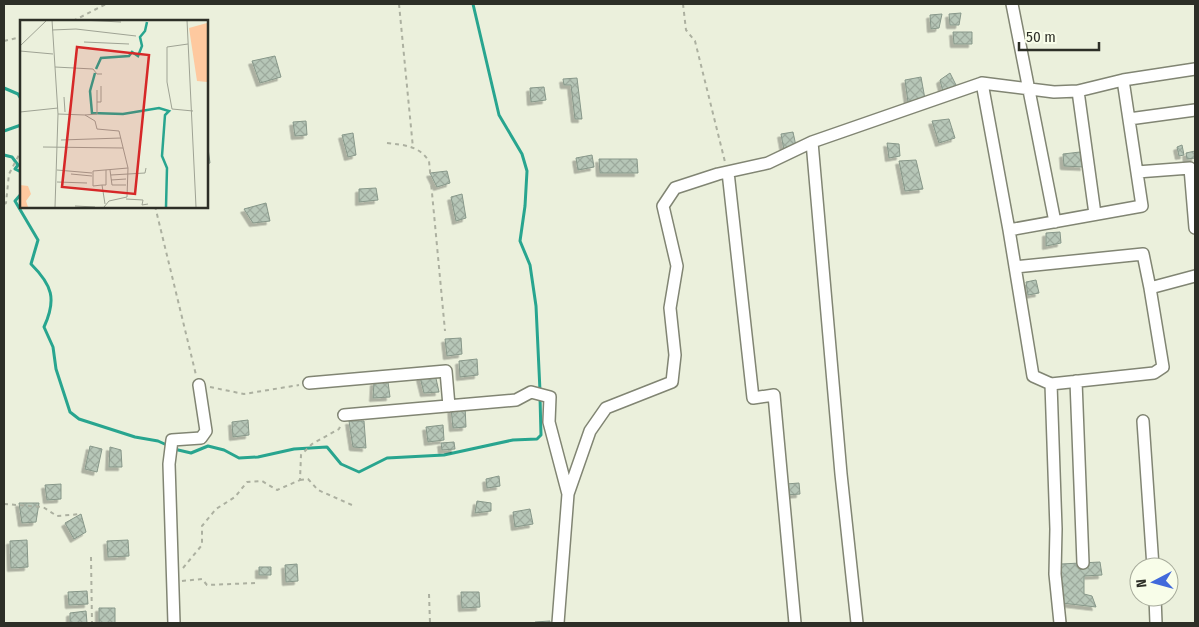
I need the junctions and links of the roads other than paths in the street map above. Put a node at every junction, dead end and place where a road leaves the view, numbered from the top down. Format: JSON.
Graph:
{"nodes":[{"id":1,"x":1012,"y":4,"type":"edge"},
{"id":2,"x":1195,"y":69,"type":"edge"},
{"id":3,"x":1123,"y":80,"type":"junction"},
{"id":4,"x":982,"y":84,"type":"junction"},
{"id":5,"x":1027,"y":87,"type":"junction"},
{"id":6,"x":1078,"y":91,"type":"junction"},
{"id":7,"x":1195,"y":110,"type":"edge"},
{"id":8,"x":1129,"y":119,"type":"junction"},
{"id":9,"x":812,"y":142,"type":"junction"},
{"id":10,"x":728,"y":172,"type":"junction"},
{"id":11,"x":1137,"y":172,"type":"junction"},
{"id":12,"x":1095,"y":214,"type":"junction"},
{"id":13,"x":1055,"y":222,"type":"junction"},
{"id":14,"x":1195,"y":228,"type":"edge"},
{"id":15,"x":1010,"y":230,"type":"junction"},
{"id":16,"x":1015,"y":266,"type":"junction"},
{"id":17,"x":1195,"y":276,"type":"edge"},
{"id":18,"x":1150,"y":288,"type":"junction"},
{"id":19,"x":1076,"y":381,"type":"junction"},
{"id":20,"x":309,"y":383,"type":"road end"},
{"id":21,"x":1051,"y":384,"type":"junction"},
{"id":22,"x":199,"y":385,"type":"road end"},
{"id":23,"x":449,"y":406,"type":"junction"},
{"id":24,"x":344,"y":415,"type":"road end"},
{"id":25,"x":1143,"y":421,"type":"dead end"},
{"id":26,"x":568,"y":494,"type":"junction"},
{"id":27,"x":1152,"y":557,"type":"edge"},
{"id":28,"x":1083,"y":563,"type":"dead end"},
{"id":29,"x":1155,"y":607,"type":"edge"},
{"id":30,"x":174,"y":623,"type":"edge"},
{"id":31,"x":558,"y":623,"type":"edge"},
{"id":32,"x":795,"y":623,"type":"edge"},
{"id":33,"x":857,"y":623,"type":"edge"},
{"id":34,"x":1060,"y":623,"type":"edge"},
{"id":35,"x":1156,"y":623,"type":"edge"}],
"edges":[{"from":1,"to":5,"type":"street"},
{"from":2,"to":3,"type":"street"},
{"from":3,"to":6,"type":"street"},
{"from":3,"to":8,"type":"street"},
{"from":4,"to":5,"type":"street"},
{"from":4,"to":9,"type":"street"},
{"from":4,"to":15,"type":"street"},
{"from":5,"to":6,"type":"street"},
{"from":5,"to":13,"type":"street"},
{"from":6,"to":12,"type":"street"},
{"from":7,"to":8,"type":"street"},
{"from":8,"to":11,"type":"street"},
{"from":9,"to":10,"type":"street"},
{"from":9,"to":33,"type":"street"},
{"from":10,"to":26,"type":"street"},
{"from":10,"to":32,"type":"street"},
{"from":11,"to":12,"type":"street"},
{"from":11,"to":14,"type":"street"},
{"from":12,"to":13,"type":"street"},
{"from":13,"to":15,"type":"street"},
{"from":15,"to":16,"type":"street"},
{"from":16,"to":18,"type":"street"},
{"from":16,"to":21,"type":"street"},
{"from":17,"to":18,"type":"street"},
{"from":18,"to":19,"type":"street"},
{"from":19,"to":21,"type":"street"},
{"from":19,"to":28,"type":"street"},
{"from":20,"to":23,"type":"street"},
{"from":21,"to":34,"type":"street"},
{"from":22,"to":30,"type":"street"},
{"from":23,"to":24,"type":"street"},
{"from":23,"to":26,"type":"street"},
{"from":25,"to":27,"type":"street"},
{"from":26,"to":31,"type":"street"},
{"from":29,"to":35,"type":"street"}]}
